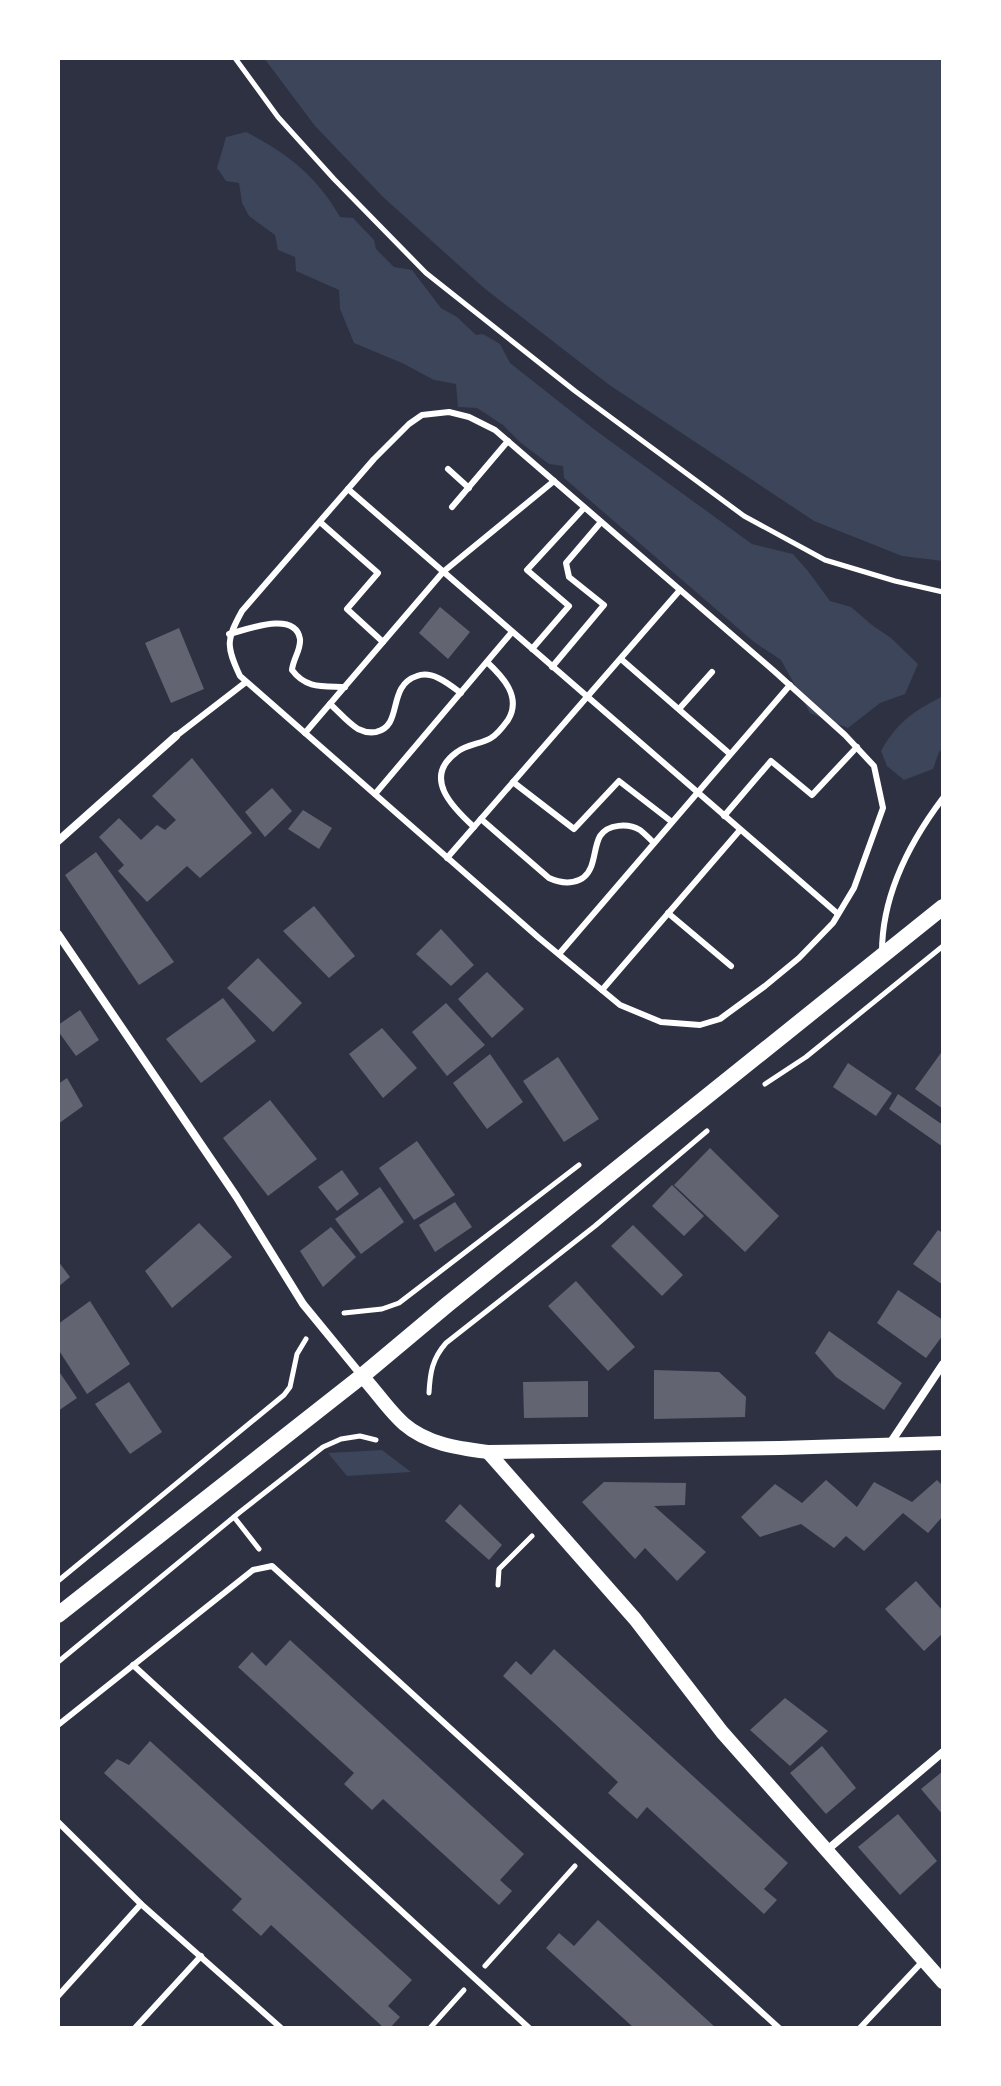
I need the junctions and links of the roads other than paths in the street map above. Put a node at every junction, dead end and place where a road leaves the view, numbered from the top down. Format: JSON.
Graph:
{"nodes":[{"id":1,"x":508,"y":441,"type":"junction"},
{"id":2,"x":448,"y":469,"type":"dead end"},
{"id":3,"x":554,"y":481,"type":"junction"},
{"id":4,"x":469,"y":488,"type":"junction"},
{"id":5,"x":348,"y":489,"type":"junction"},
{"id":6,"x":452,"y":507,"type":"dead end"},
{"id":7,"x":584,"y":508,"type":"junction"},
{"id":8,"x":320,"y":522,"type":"junction"},
{"id":9,"x":601,"y":522,"type":"junction"},
{"id":10,"x":443,"y":572,"type":"junction"},
{"id":11,"x":680,"y":590,"type":"junction"},
{"id":12,"x":512,"y":632,"type":"junction"},
{"id":13,"x":229,"y":634,"type":"junction"},
{"id":14,"x":383,"y":642,"type":"junction"},
{"id":15,"x":532,"y":649,"type":"junction"},
{"id":16,"x":621,"y":659,"type":"junction"},
{"id":17,"x":487,"y":662,"type":"junction"},
{"id":18,"x":552,"y":667,"type":"junction"},
{"id":19,"x":712,"y":672,"type":"dead end"},
{"id":20,"x":246,"y":682,"type":"junction"},
{"id":21,"x":790,"y":685,"type":"junction"},
{"id":22,"x":345,"y":687,"type":"junction"},
{"id":23,"x":461,"y":693,"type":"junction"},
{"id":24,"x":588,"y":696,"type":"junction"},
{"id":25,"x":330,"y":704,"type":"junction"},
{"id":26,"x":679,"y":709,"type":"junction"},
{"id":27,"x":305,"y":733,"type":"junction"},
{"id":28,"x":176,"y":736,"type":"joint"},
{"id":29,"x":857,"y":747,"type":"junction"},
{"id":30,"x":730,"y":754,"type":"junction"},
{"id":31,"x":513,"y":782,"type":"junction"},
{"id":32,"x":697,"y":793,"type":"junction"},
{"id":33,"x":375,"y":794,"type":"junction"},
{"id":34,"x":943,"y":798,"type":"edge"},
{"id":35,"x":724,"y":816,"type":"junction"},
{"id":36,"x":481,"y":819,"type":"junction"},
{"id":37,"x":672,"y":822,"type":"junction"},
{"id":38,"x":474,"y":827,"type":"junction"},
{"id":39,"x":740,"y":830,"type":"junction"},
{"id":40,"x":58,"y":841,"type":"edge"},
{"id":41,"x":654,"y":843,"type":"junction"},
{"id":42,"x":447,"y":858,"type":"junction"},
{"id":43,"x":943,"y":907,"type":"edge"},
{"id":44,"x":668,"y":913,"type":"junction"},
{"id":45,"x":838,"y":914,"type":"junction"},
{"id":46,"x":58,"y":934,"type":"edge"},
{"id":47,"x":559,"y":954,"type":"junction"},
{"id":48,"x":882,"y":956,"type":"junction"},
{"id":49,"x":731,"y":966,"type":"dead end"},
{"id":50,"x":602,"y":990,"type":"junction"},
{"id":51,"x":943,"y":1364,"type":"edge"},
{"id":52,"x":362,"y":1376,"type":"junction"},
{"id":53,"x":943,"y":1443,"type":"edge"},
{"id":54,"x":889,"y":1445,"type":"junction"},
{"id":55,"x":488,"y":1452,"type":"junction"},
{"id":56,"x":58,"y":1615,"type":"edge"},
{"id":57,"x":133,"y":1665,"type":"junction"},
{"id":58,"x":58,"y":1725,"type":"edge"},
{"id":59,"x":943,"y":1752,"type":"edge"},
{"id":60,"x":58,"y":1822,"type":"edge"},
{"id":61,"x":827,"y":1850,"type":"junction"},
{"id":62,"x":141,"y":1904,"type":"junction"},
{"id":63,"x":201,"y":1956,"type":"junction"},
{"id":64,"x":924,"y":1960,"type":"junction"},
{"id":65,"x":943,"y":1982,"type":"edge"},
{"id":66,"x":58,"y":1996,"type":"edge"},
{"id":67,"x":135,"y":2028,"type":"edge"},
{"id":68,"x":281,"y":2028,"type":"edge"},
{"id":69,"x":529,"y":2028,"type":"edge"},
{"id":70,"x":779,"y":2028,"type":"edge"},
{"id":71,"x":860,"y":2028,"type":"edge"}],
"edges":[{"from":1,"to":3,"type":"lane"},
{"from":1,"to":4,"type":"lane"},
{"from":1,"to":5,"type":"lane"},
{"from":2,"to":4,"type":"lane"},
{"from":3,"to":7,"type":"lane"},
{"from":3,"to":10,"type":"lane"},
{"from":4,"to":6,"type":"lane"},
{"from":5,"to":8,"type":"lane"},
{"from":5,"to":10,"type":"lane"},
{"from":7,"to":9,"type":"lane"},
{"from":7,"to":15,"type":"lane"},
{"from":8,"to":13,"type":"lane"},
{"from":8,"to":14,"type":"lane"},
{"from":9,"to":11,"type":"lane"},
{"from":9,"to":18,"type":"lane"},
{"from":10,"to":12,"type":"lane"},
{"from":10,"to":14,"type":"lane"},
{"from":11,"to":16,"type":"lane"},
{"from":11,"to":21,"type":"lane"},
{"from":12,"to":15,"type":"lane"},
{"from":12,"to":17,"type":"lane"},
{"from":13,"to":20,"type":"lane"},
{"from":13,"to":22,"type":"lane"},
{"from":14,"to":22,"type":"lane"},
{"from":15,"to":18,"type":"lane"},
{"from":16,"to":24,"type":"lane"},
{"from":16,"to":26,"type":"lane"},
{"from":17,"to":23,"type":"lane"},
{"from":17,"to":38,"type":"lane"},
{"from":18,"to":24,"type":"lane"},
{"from":19,"to":26,"type":"lane"},
{"from":20,"to":27,"type":"lane"},
{"from":20,"to":28,"type":"lane"},
{"from":21,"to":29,"type":"lane"},
{"from":21,"to":30,"type":"lane"},
{"from":22,"to":25,"type":"lane"},
{"from":23,"to":25,"type":"lane"},
{"from":23,"to":33,"type":"lane"},
{"from":24,"to":31,"type":"lane"},
{"from":24,"to":32,"type":"lane"},
{"from":25,"to":27,"type":"lane"},
{"from":26,"to":30,"type":"lane"},
{"from":27,"to":33,"type":"lane"},
{"from":28,"to":40,"type":"street"},
{"from":29,"to":35,"type":"lane"},
{"from":29,"to":45,"type":"lane"},
{"from":30,"to":32,"type":"lane"},
{"from":31,"to":36,"type":"lane"},
{"from":31,"to":37,"type":"lane"},
{"from":32,"to":35,"type":"lane"},
{"from":32,"to":37,"type":"lane"},
{"from":33,"to":42,"type":"lane"},
{"from":34,"to":48,"type":"lane"},
{"from":35,"to":39,"type":"lane"},
{"from":36,"to":38,"type":"lane"},
{"from":36,"to":41,"type":"lane"},
{"from":37,"to":41,"type":"lane"},
{"from":38,"to":42,"type":"lane"},
{"from":39,"to":44,"type":"lane"},
{"from":39,"to":45,"type":"lane"},
{"from":41,"to":47,"type":"lane"},
{"from":42,"to":47,"type":"lane"},
{"from":43,"to":48,"type":"main road"},
{"from":44,"to":49,"type":"lane"},
{"from":44,"to":50,"type":"lane"},
{"from":45,"to":50,"type":"lane"},
{"from":46,"to":52,"type":"street"},
{"from":47,"to":50,"type":"lane"},
{"from":48,"to":52,"type":"main road"},
{"from":51,"to":54,"type":"street"},
{"from":52,"to":55,"type":"street"},
{"from":52,"to":56,"type":"main road"},
{"from":53,"to":54,"type":"street"},
{"from":54,"to":55,"type":"street"},
{"from":55,"to":61,"type":"street"},
{"from":57,"to":58,"type":"lane"},
{"from":57,"to":69,"type":"lane"},
{"from":57,"to":70,"type":"lane"},
{"from":59,"to":61,"type":"street"},
{"from":60,"to":62,"type":"lane"},
{"from":61,"to":64,"type":"street"},
{"from":62,"to":63,"type":"lane"},
{"from":62,"to":66,"type":"lane"},
{"from":63,"to":67,"type":"lane"},
{"from":63,"to":68,"type":"lane"},
{"from":64,"to":65,"type":"street"},
{"from":64,"to":71,"type":"lane"}]}
